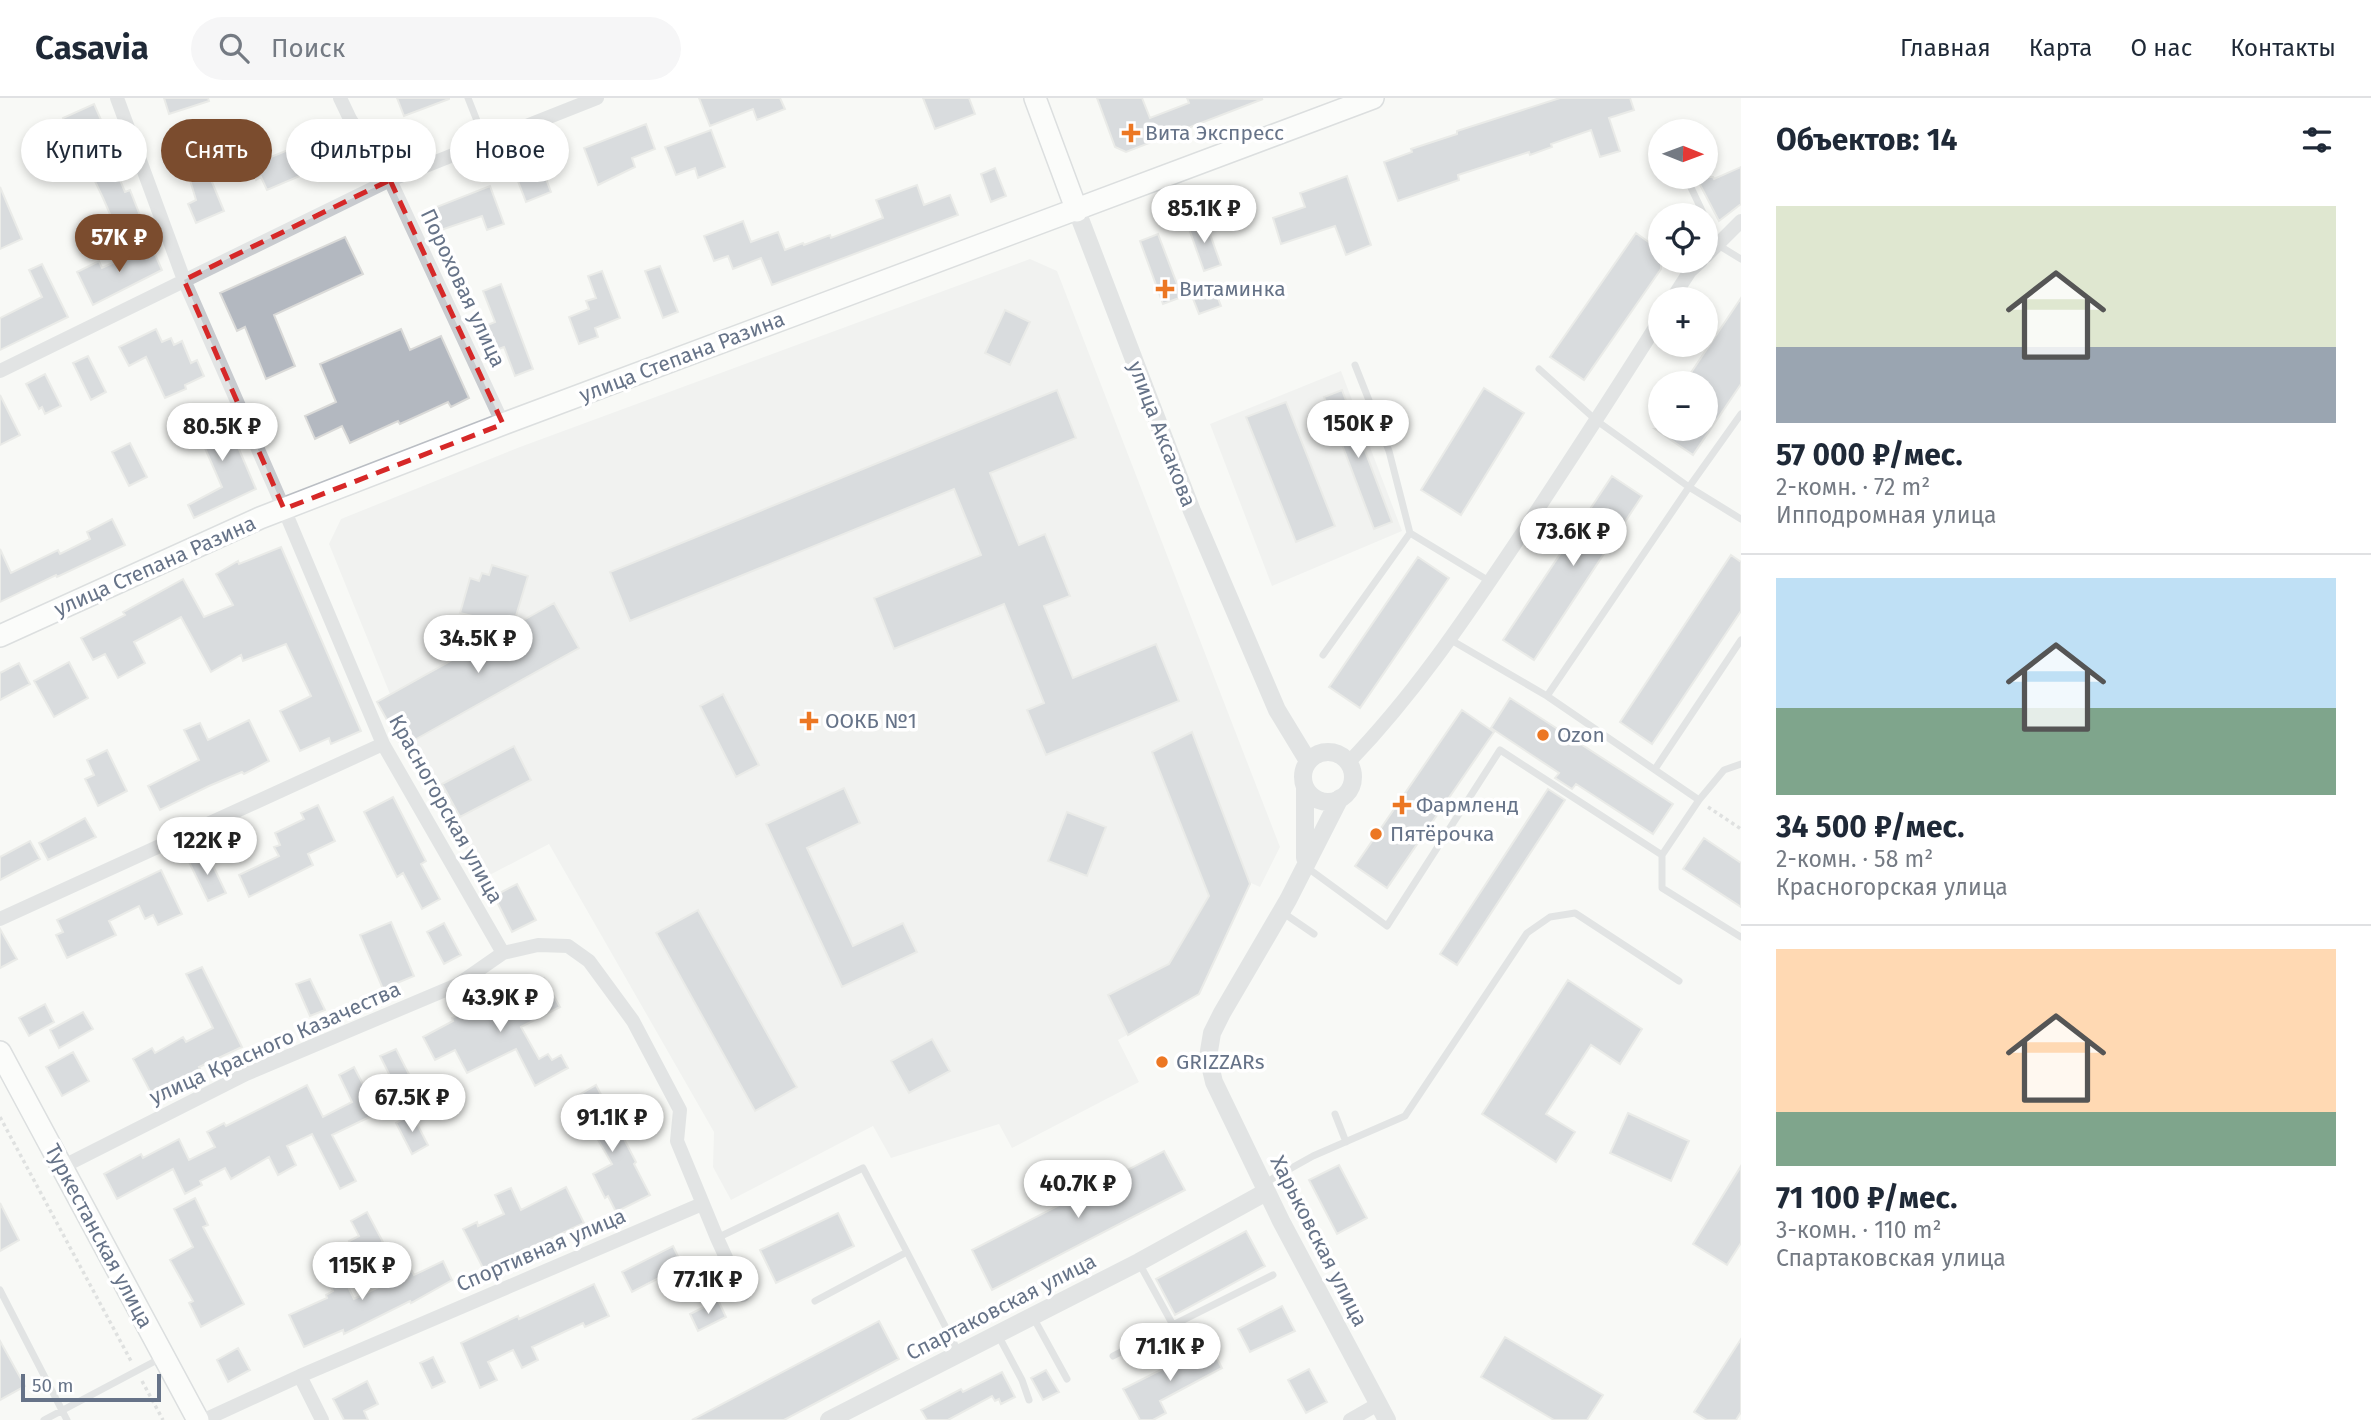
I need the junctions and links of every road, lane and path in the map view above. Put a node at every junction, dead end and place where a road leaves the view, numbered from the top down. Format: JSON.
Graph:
{"nodes":[{"id":1,"x":117,"y":98,"type":"edge"},
{"id":2,"x":340,"y":98,"type":"edge"},
{"id":3,"x":468,"y":98,"type":"edge"},
{"id":4,"x":597,"y":98,"type":"edge"},
{"id":5,"x":1035,"y":98,"type":"edge"},
{"id":6,"x":1373,"y":98,"type":"edge"},
{"id":7,"x":350,"y":119,"type":"edge"},
{"id":8,"x":476,"y":119,"type":"edge"},
{"id":9,"x":542,"y":119,"type":"edge"},
{"id":10,"x":386,"y":182,"type":"edge"},
{"id":11,"x":391,"y":182,"type":"edge"},
{"id":12,"x":1077,"y":211,"type":"junction"},
{"id":13,"x":1741,"y":221,"type":"edge"},
{"id":14,"x":1718,"y":245,"type":"joint"},
{"id":15,"x":1741,"y":259,"type":"edge"},
{"id":16,"x":184,"y":280,"type":"junction"},
{"id":17,"x":1648,"y":339,"type":"edge"},
{"id":18,"x":1355,"y":365,"type":"dead end"},
{"id":19,"x":1539,"y":369,"type":"dead end"},
{"id":20,"x":0,"y":371,"type":"edge"},
{"id":21,"x":1741,"y":414,"type":"edge"},
{"id":22,"x":1597,"y":421,"type":"junction"},
{"id":23,"x":503,"y":424,"type":"junction"},
{"id":24,"x":1689,"y":487,"type":"junction"},
{"id":25,"x":284,"y":509,"type":"junction"},
{"id":26,"x":1741,"y":519,"type":"edge"},
{"id":27,"x":1410,"y":533,"type":"junction"},
{"id":28,"x":1490,"y":582,"type":"junction"},
{"id":29,"x":0,"y":636,"type":"edge"},
{"id":30,"x":1451,"y":640,"type":"junction"},
{"id":31,"x":1741,"y":640,"type":"edge"},
{"id":32,"x":1323,"y":655,"type":"dead end"},
{"id":33,"x":1547,"y":696,"type":"junction"},
{"id":34,"x":383,"y":744,"type":"junction"},
{"id":35,"x":1308,"y":761,"type":"junction"},
{"id":36,"x":1348,"y":763,"type":"junction"},
{"id":37,"x":1741,"y":764,"type":"edge"},
{"id":38,"x":1655,"y":769,"type":"junction"},
{"id":39,"x":1305,"y":788,"type":"junction"},
{"id":40,"x":1340,"y":798,"type":"junction"},
{"id":41,"x":1699,"y":800,"type":"junction"},
{"id":42,"x":1741,"y":829,"type":"edge"},
{"id":43,"x":1662,"y":855,"type":"junction"},
{"id":44,"x":1305,"y":865,"type":"junction"},
{"id":45,"x":1282,"y":911,"type":"junction"},
{"id":46,"x":0,"y":919,"type":"edge"},
{"id":47,"x":1314,"y":934,"type":"dead end"},
{"id":48,"x":1741,"y":936,"type":"edge"},
{"id":49,"x":503,"y":953,"type":"junction"},
{"id":50,"x":1679,"y":981,"type":"dead end"},
{"id":51,"x":0,"y":1052,"type":"edge"},
{"id":52,"x":1335,"y":1114,"type":"dead end"},
{"id":53,"x":0,"y":1116,"type":"edge"},
{"id":54,"x":1346,"y":1142,"type":"junction"},
{"id":55,"x":62,"y":1167,"type":"junction"},
{"id":56,"x":1264,"y":1188,"type":"junction"},
{"id":57,"x":702,"y":1204,"type":"junction"},
{"id":58,"x":717,"y":1238,"type":"junction"},
{"id":59,"x":907,"y":1252,"type":"junction"},
{"id":60,"x":1139,"y":1262,"type":"junction"},
{"id":61,"x":1273,"y":1275,"type":"dead end"},
{"id":62,"x":0,"y":1290,"type":"edge"},
{"id":63,"x":743,"y":1295,"type":"dead end"},
{"id":64,"x":815,"y":1301,"type":"dead end"},
{"id":65,"x":1032,"y":1317,"type":"junction"},
{"id":66,"x":1173,"y":1325,"type":"junction"},
{"id":67,"x":998,"y":1334,"type":"junction"},
{"id":68,"x":960,"y":1354,"type":"junction"},
{"id":69,"x":1113,"y":1356,"type":"dead end"},
{"id":70,"x":164,"y":1357,"type":"junction"},
{"id":71,"x":136,"y":1371,"type":"junction"},
{"id":72,"x":300,"y":1376,"type":"junction"},
{"id":73,"x":1068,"y":1379,"type":"dead end"},
{"id":74,"x":1029,"y":1400,"type":"dead end"},
{"id":75,"x":1378,"y":1404,"type":"junction"},
{"id":76,"x":63,"y":1410,"type":"junction"},
{"id":77,"x":44,"y":1420,"type":"edge"},
{"id":78,"x":67,"y":1420,"type":"edge"},
{"id":79,"x":163,"y":1420,"type":"edge"},
{"id":80,"x":198,"y":1420,"type":"edge"},
{"id":81,"x":204,"y":1420,"type":"edge"},
{"id":82,"x":322,"y":1420,"type":"edge"},
{"id":83,"x":829,"y":1420,"type":"edge"},
{"id":84,"x":1350,"y":1420,"type":"edge"},
{"id":85,"x":1387,"y":1420,"type":"edge"}],
"edges":[{"from":1,"to":16,"type":"street","name":"Красногорская улица"},
{"from":2,"to":7,"type":"street","name":"Пороховая улица"},
{"from":3,"to":8,"type":"lane"},
{"from":4,"to":9,"type":"street"},
{"from":5,"to":12,"type":"main road","name":"улица Аксакова"},
{"from":6,"to":12,"type":"main road","name":"улица Степана Разина"},
{"from":10,"to":16,"type":"street"},
{"from":11,"to":23,"type":"street","name":"Пороховая улица"},
{"from":12,"to":23,"type":"main road","name":"улица Степана Разина"},
{"from":12,"to":35,"type":"street","name":"улица Аксакова"},
{"from":13,"to":14,"type":"street"},
{"from":14,"to":15,"type":"lane"},
{"from":16,"to":20,"type":"street"},
{"from":16,"to":25,"type":"street","name":"Красногорская улица"},
{"from":17,"to":22,"type":"street"},
{"from":18,"to":27,"type":"lane"},
{"from":19,"to":22,"type":"lane"},
{"from":21,"to":24,"type":"lane"},
{"from":22,"to":24,"type":"lane"},
{"from":22,"to":28,"type":"street"},
{"from":23,"to":25,"type":"main road","name":"улица Степана Разина"},
{"from":24,"to":26,"type":"lane"},
{"from":24,"to":33,"type":"lane"},
{"from":25,"to":29,"type":"main road","name":"улица Степана Разина"},
{"from":25,"to":34,"type":"street","name":"Красногорская улица"},
{"from":27,"to":28,"type":"lane"},
{"from":27,"to":32,"type":"lane"},
{"from":28,"to":30,"type":"street"},
{"from":30,"to":33,"type":"lane"},
{"from":30,"to":36,"type":"street"},
{"from":31,"to":38,"type":"lane"},
{"from":33,"to":38,"type":"lane"},
{"from":34,"to":46,"type":"street"},
{"from":34,"to":49,"type":"street","name":"Красногорская улица"},
{"from":35,"to":36,"type":"street"},
{"from":35,"to":39,"type":"street"},
{"from":36,"to":40,"type":"street"},
{"from":37,"to":41,"type":"lane"},
{"from":38,"to":41,"type":"lane"},
{"from":39,"to":40,"type":"street"},
{"from":39,"to":44,"type":"street"},
{"from":40,"to":44,"type":"street","name":"Харьковская улица"},
{"from":41,"to":42,"type":"path"},
{"from":41,"to":43,"type":"lane"},
{"from":43,"to":44,"type":"lane"},
{"from":43,"to":48,"type":"lane"},
{"from":44,"to":45,"type":"street","name":"Харьковская улица"},
{"from":45,"to":47,"type":"lane"},
{"from":45,"to":56,"type":"street","name":"Харьковская улица"},
{"from":49,"to":55,"type":"street","name":"улица Красного Казачества"},
{"from":49,"to":57,"type":"street"},
{"from":50,"to":54,"type":"lane"},
{"from":51,"to":55,"type":"main road","name":"Туркестанская улица"},
{"from":52,"to":54,"type":"lane"},
{"from":53,"to":71,"type":"path"},
{"from":54,"to":56,"type":"lane"},
{"from":55,"to":70,"type":"main road","name":"Туркестанская улица"},
{"from":56,"to":60,"type":"street","name":"Спартаковская улица"},
{"from":56,"to":75,"type":"street","name":"Харьковская улица"},
{"from":57,"to":58,"type":"street"},
{"from":57,"to":72,"type":"street","name":"Спортивная улица"},
{"from":58,"to":59,"type":"lane"},
{"from":58,"to":63,"type":"street"},
{"from":59,"to":64,"type":"lane"},
{"from":59,"to":68,"type":"lane"},
{"from":60,"to":65,"type":"street","name":"Спартаковская улица"},
{"from":60,"to":66,"type":"lane"},
{"from":61,"to":66,"type":"lane"},
{"from":62,"to":76,"type":"lane"},
{"from":65,"to":67,"type":"street","name":"Спартаковская улица"},
{"from":65,"to":73,"type":"lane"},
{"from":66,"to":69,"type":"lane"},
{"from":67,"to":68,"type":"street","name":"Спартаковская улица"},
{"from":67,"to":74,"type":"lane"},
{"from":68,"to":83,"type":"street","name":"Спартаковская улица"},
{"from":70,"to":71,"type":"lane"},
{"from":70,"to":80,"type":"main road","name":"Туркестанская улица"},
{"from":71,"to":76,"type":"lane"},
{"from":71,"to":79,"type":"path"},
{"from":72,"to":81,"type":"street","name":"Спортивная улица"},
{"from":72,"to":82,"type":"street"},
{"from":75,"to":84,"type":"street"},
{"from":75,"to":85,"type":"street","name":"Харьковская улица"},
{"from":76,"to":77,"type":"lane"},
{"from":76,"to":78,"type":"lane"}]}
